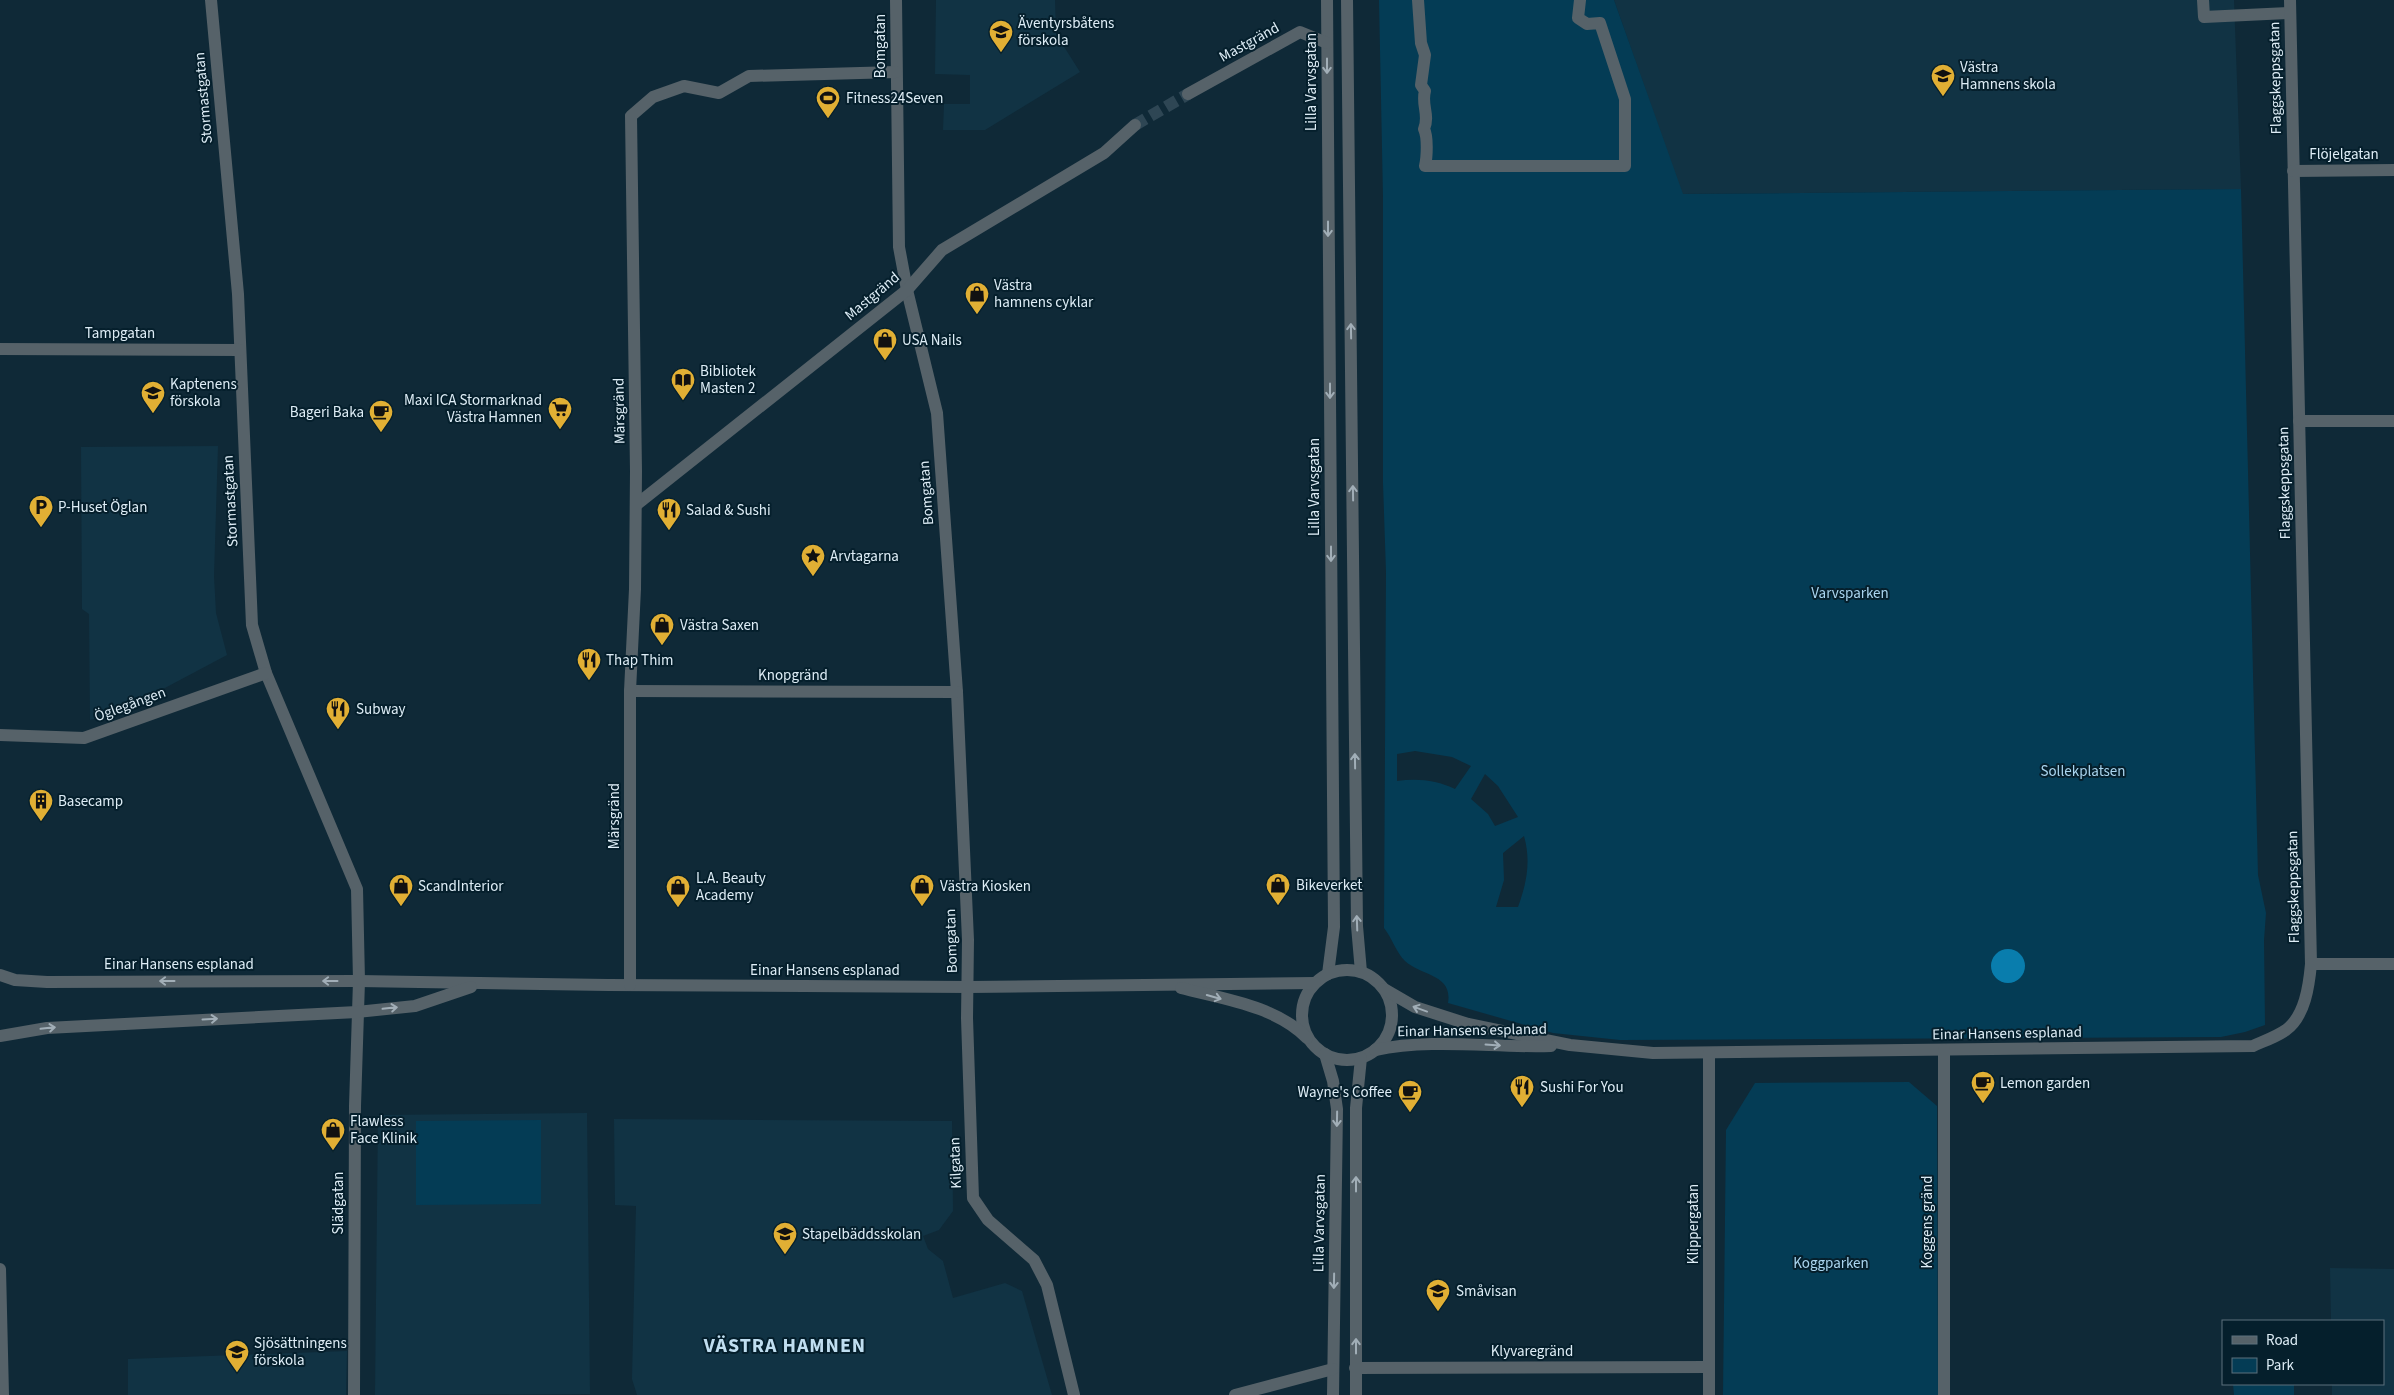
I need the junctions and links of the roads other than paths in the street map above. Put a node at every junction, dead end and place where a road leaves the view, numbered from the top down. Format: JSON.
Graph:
{"nodes":[{"id":1,"x":211,"y":0,"type":"edge"},
{"id":2,"x":896,"y":0,"type":"edge"},
{"id":3,"x":1326,"y":0,"type":"edge"},
{"id":4,"x":1348,"y":0,"type":"edge"},
{"id":5,"x":1418,"y":0,"type":"edge"},
{"id":6,"x":1580,"y":0,"type":"edge"},
{"id":7,"x":2203,"y":0,"type":"edge"},
{"id":8,"x":2290,"y":0,"type":"edge"},
{"id":9,"x":2290,"y":13,"type":"junction"},
{"id":10,"x":1327,"y":43,"type":"junction"},
{"id":11,"x":896,"y":72,"type":"junction"},
{"id":12,"x":1188,"y":94,"type":"tunnel mouth"},
{"id":13,"x":1135,"y":125,"type":"tunnel mouth"},
{"id":14,"x":2394,"y":170,"type":"edge"},
{"id":15,"x":2293,"y":171,"type":"junction"},
{"id":16,"x":907,"y":290,"type":"junction"},
{"id":17,"x":0,"y":349,"type":"edge"},
{"id":18,"x":240,"y":350,"type":"junction"},
{"id":19,"x":2298,"y":421,"type":"junction"},
{"id":20,"x":2394,"y":421,"type":"edge"},
{"id":21,"x":636,"y":505,"type":"junction"},
{"id":22,"x":266,"y":673,"type":"junction"},
{"id":23,"x":630,"y":691,"type":"junction"},
{"id":24,"x":957,"y":692,"type":"junction"},
{"id":25,"x":0,"y":735,"type":"edge"},
{"id":26,"x":2311,"y":964,"type":"junction"},
{"id":27,"x":2394,"y":964,"type":"edge"},
{"id":28,"x":1362,"y":972,"type":"junction"},
{"id":29,"x":1328,"y":974,"type":"junction"},
{"id":30,"x":0,"y":975,"type":"edge"},
{"id":31,"x":359,"y":980,"type":"junction"},
{"id":32,"x":1315,"y":982,"type":"junction"},
{"id":33,"x":483,"y":983,"type":"junction"},
{"id":34,"x":1167,"y":984,"type":"junction"},
{"id":35,"x":630,"y":985,"type":"junction"},
{"id":36,"x":968,"y":987,"type":"junction"},
{"id":37,"x":1384,"y":989,"type":"junction"},
{"id":38,"x":357,"y":1012,"type":"junction"},
{"id":39,"x":0,"y":1036,"type":"edge"},
{"id":40,"x":1312,"y":1044,"type":"junction"},
{"id":41,"x":1570,"y":1045,"type":"junction"},
{"id":42,"x":1375,"y":1050,"type":"junction"},
{"id":43,"x":1944,"y":1050,"type":"junction"},
{"id":44,"x":1709,"y":1053,"type":"junction"},
{"id":45,"x":1325,"y":1054,"type":"junction"},
{"id":46,"x":1361,"y":1058,"type":"junction"},
{"id":47,"x":0,"y":1269,"type":"edge"},
{"id":48,"x":1709,"y":1367,"type":"junction"},
{"id":49,"x":1333,"y":1368,"type":"junction"},
{"id":50,"x":1356,"y":1368,"type":"junction"},
{"id":51,"x":3,"y":1395,"type":"edge"},
{"id":52,"x":354,"y":1395,"type":"edge"},
{"id":53,"x":1074,"y":1395,"type":"edge"},
{"id":54,"x":1235,"y":1395,"type":"edge"},
{"id":55,"x":1333,"y":1395,"type":"edge"},
{"id":56,"x":1356,"y":1395,"type":"edge"},
{"id":57,"x":1709,"y":1395,"type":"edge"},
{"id":58,"x":1944,"y":1395,"type":"edge"}],
"edges":[{"from":1,"to":18,"type":"street","name":"Stormastgatan"},
{"from":2,"to":11,"type":"street","name":"Bomgatan"},
{"from":3,"to":10,"type":"street","name":"Lilla Varvsgatan"},
{"from":28,"to":4,"type":"street","one_way":true},
{"from":5,"to":6,"type":"street"},
{"from":7,"to":9,"type":"street"},
{"from":8,"to":9,"type":"street","name":"Flaggskeppsgatan"},
{"from":9,"to":15,"type":"street","name":"Flaggskeppsgatan"},
{"from":10,"to":12,"type":"street","name":"Mastgränd"},
{"from":10,"to":29,"type":"street","name":"Lilla Varvsgatan","one_way":true},
{"from":11,"to":16,"type":"street","name":"Bomgatan"},
{"from":11,"to":21,"type":"street","name":"Märsgränd"},
{"from":13,"to":16,"type":"street","name":"Mastgränd"},
{"from":14,"to":15,"type":"street","name":"Flöjelgatan"},
{"from":15,"to":19,"type":"street","name":"Flaggskeppsgatan"},
{"from":16,"to":21,"type":"street","name":"Mastgränd"},
{"from":16,"to":24,"type":"street","name":"Bomgatan"},
{"from":17,"to":18,"type":"street","name":"Tampgatan"},
{"from":18,"to":22,"type":"street","name":"Stormastgatan"},
{"from":19,"to":20,"type":"street"},
{"from":19,"to":26,"type":"street","name":"Flaggskeppsgatan"},
{"from":21,"to":23,"type":"street","name":"Märsgränd"},
{"from":22,"to":25,"type":"street","name":"Öglegången"},
{"from":22,"to":31,"type":"street","name":"Stormastgatan"},
{"from":23,"to":24,"type":"street","name":"Knopgränd"},
{"from":23,"to":35,"type":"street","name":"Märsgränd"},
{"from":24,"to":36,"type":"street","name":"Bomgatan"},
{"from":26,"to":27,"type":"street"},
{"from":26,"to":43,"type":"street","name":"Einar Hansens esplanad"},
{"from":28,"to":29,"type":"street"},
{"from":28,"to":37,"type":"street"},
{"from":29,"to":32,"type":"street"},
{"from":31,"to":30,"type":"street","name":"Einar Hansens esplanad","one_way":true},
{"from":31,"to":33,"type":"street","name":"Einar Hansens esplanad"},
{"from":31,"to":38,"type":"street"},
{"from":32,"to":34,"type":"street","name":"Einar Hansens esplanad"},
{"from":32,"to":40,"type":"street"},
{"from":33,"to":35,"type":"street","name":"Einar Hansens esplanad"},
{"from":38,"to":33,"type":"street","name":"Einar Hansens esplanad","one_way":true},
{"from":34,"to":36,"type":"street","name":"Einar Hansens esplanad"},
{"from":34,"to":40,"type":"street","name":"Einar Hansens esplanad","one_way":true},
{"from":35,"to":36,"type":"street","name":"Einar Hansens esplanad"},
{"from":36,"to":53,"type":"street","name":"Kilgatan"},
{"from":41,"to":37,"type":"street","name":"Einar Hansens esplanad","one_way":true},
{"from":37,"to":42,"type":"street"},
{"from":39,"to":38,"type":"street","name":"Einar Hansens esplanad","one_way":true},
{"from":38,"to":52,"type":"street","name":"Slädgatan"},
{"from":40,"to":45,"type":"street"},
{"from":42,"to":41,"type":"street","name":"Einar Hansens esplanad","one_way":true},
{"from":41,"to":44,"type":"street","name":"Einar Hansens esplanad"},
{"from":42,"to":46,"type":"street"},
{"from":43,"to":44,"type":"street","name":"Einar Hansens esplanad"},
{"from":43,"to":58,"type":"street","name":"Koggens gränd"},
{"from":44,"to":48,"type":"street","name":"Klippergatan"},
{"from":45,"to":46,"type":"street"},
{"from":45,"to":49,"type":"street","name":"Lilla Varvsgatan","one_way":true},
{"from":50,"to":46,"type":"street","one_way":true},
{"from":47,"to":51,"type":"street"},
{"from":48,"to":50,"type":"street","name":"Klyvaregränd"},
{"from":48,"to":57,"type":"street","name":"Klippergatan"},
{"from":49,"to":54,"type":"street"},
{"from":49,"to":55,"type":"street","name":"Lilla Varvsgatan"},
{"from":50,"to":56,"type":"street"}]}
